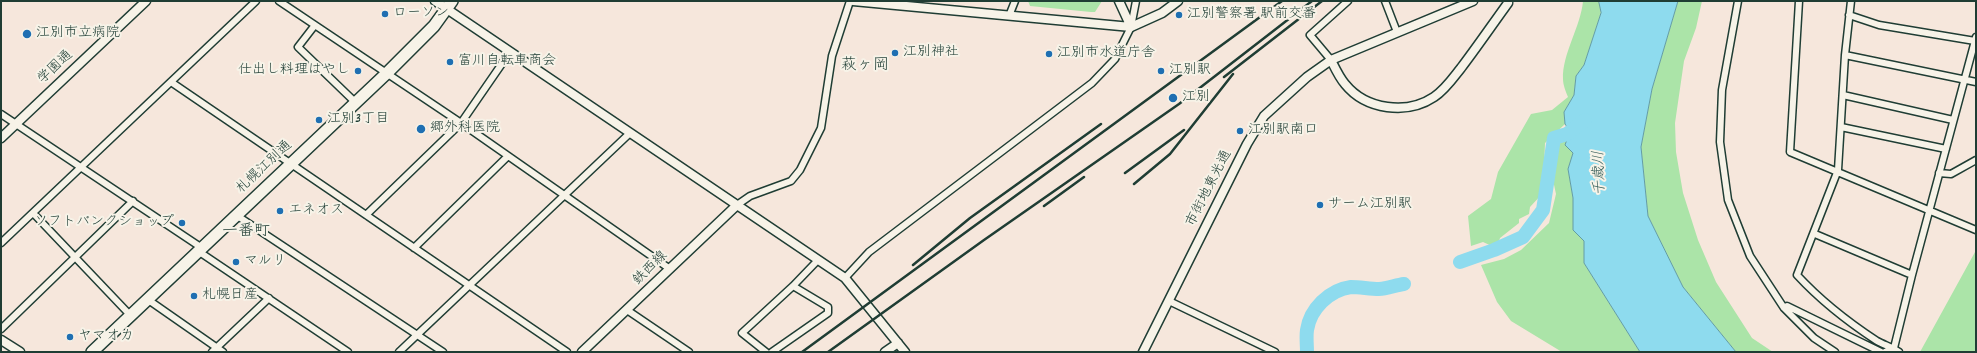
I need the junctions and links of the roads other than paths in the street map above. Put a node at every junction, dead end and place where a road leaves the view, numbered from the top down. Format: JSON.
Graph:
{"nodes":[{"id":1,"x":146,"y":1,"type":"edge"},
{"id":2,"x":256,"y":1,"type":"edge"},
{"id":3,"x":279,"y":1,"type":"edge"},
{"id":4,"x":435,"y":1,"type":"edge"},
{"id":5,"x":852,"y":1,"type":"edge"},
{"id":6,"x":1015,"y":1,"type":"edge"},
{"id":7,"x":1119,"y":1,"type":"edge"},
{"id":8,"x":1136,"y":1,"type":"edge"},
{"id":9,"x":1178,"y":1,"type":"edge"},
{"id":10,"x":1348,"y":1,"type":"edge"},
{"id":11,"x":1385,"y":1,"type":"edge"},
{"id":12,"x":1473,"y":1,"type":"edge"},
{"id":13,"x":1738,"y":1,"type":"edge"},
{"id":14,"x":1799,"y":1,"type":"edge"},
{"id":15,"x":1851,"y":1,"type":"edge"},
{"id":16,"x":891,"y":3,"type":"edge"},
{"id":17,"x":1508,"y":3,"type":"dead end"},
{"id":18,"x":449,"y":5,"type":"edge"},
{"id":19,"x":1849,"y":15,"type":"junction"},
{"id":20,"x":1009,"y":16,"type":"junction"},
{"id":21,"x":315,"y":25,"type":"junction"},
{"id":22,"x":1131,"y":27,"type":"junction"},
{"id":23,"x":1397,"y":32,"type":"junction"},
{"id":24,"x":1976,"y":39,"type":"edge"},
{"id":25,"x":510,"y":52,"type":"junction"},
{"id":26,"x":1845,"y":55,"type":"junction"},
{"id":27,"x":1330,"y":60,"type":"junction"},
{"id":28,"x":387,"y":73,"type":"junction"},
{"id":29,"x":1965,"y":80,"type":"junction"},
{"id":30,"x":171,"y":82,"type":"junction"},
{"id":31,"x":1976,"y":82,"type":"edge"},
{"id":32,"x":1843,"y":95,"type":"junction"},
{"id":33,"x":355,"y":102,"type":"junction"},
{"id":34,"x":1,"y":114,"type":"edge"},
{"id":35,"x":1954,"y":120,"type":"junction"},
{"id":36,"x":461,"y":123,"type":"junction"},
{"id":37,"x":16,"y":124,"type":"junction"},
{"id":38,"x":1841,"y":127,"type":"junction"},
{"id":39,"x":630,"y":133,"type":"junction"},
{"id":40,"x":1,"y":138,"type":"edge"},
{"id":41,"x":1946,"y":149,"type":"junction"},
{"id":42,"x":508,"y":156,"type":"junction"},
{"id":43,"x":1976,"y":160,"type":"edge"},
{"id":44,"x":291,"y":164,"type":"junction"},
{"id":45,"x":82,"y":168,"type":"junction"},
{"id":46,"x":1838,"y":170,"type":"junction"},
{"id":47,"x":1939,"y":173,"type":"junction"},
{"id":48,"x":565,"y":196,"type":"junction"},
{"id":49,"x":133,"y":202,"type":"junction"},
{"id":50,"x":737,"y":205,"type":"junction"},
{"id":51,"x":1929,"y":210,"type":"junction"},
{"id":52,"x":33,"y":213,"type":"junction"},
{"id":53,"x":236,"y":215,"type":"junction"},
{"id":54,"x":366,"y":215,"type":"junction"},
{"id":55,"x":1976,"y":230,"type":"edge"},
{"id":56,"x":1815,"y":234,"type":"junction"},
{"id":57,"x":1,"y":243,"type":"edge"},
{"id":58,"x":414,"y":248,"type":"junction"},
{"id":59,"x":200,"y":249,"type":"junction"},
{"id":60,"x":75,"y":257,"type":"junction"},
{"id":61,"x":818,"y":260,"type":"junction"},
{"id":62,"x":670,"y":269,"type":"junction"},
{"id":63,"x":1912,"y":275,"type":"junction"},
{"id":64,"x":845,"y":278,"type":"junction"},
{"id":65,"x":470,"y":286,"type":"junction"},
{"id":66,"x":793,"y":286,"type":"junction"},
{"id":67,"x":269,"y":298,"type":"junction"},
{"id":68,"x":147,"y":299,"type":"junction"},
{"id":69,"x":1168,"y":300,"type":"junction"},
{"id":70,"x":1784,"y":308,"type":"junction"},
{"id":71,"x":627,"y":310,"type":"junction"},
{"id":72,"x":131,"y":316,"type":"junction"},
{"id":73,"x":1,"y":329,"type":"edge"},
{"id":74,"x":417,"y":335,"type":"junction"},
{"id":75,"x":1,"y":340,"type":"edge"},
{"id":76,"x":898,"y":343,"type":"junction"},
{"id":77,"x":214,"y":350,"type":"edge"},
{"id":78,"x":1896,"y":350,"type":"edge"},
{"id":79,"x":20,"y":352,"type":"edge"},
{"id":80,"x":92,"y":352,"type":"edge"},
{"id":81,"x":223,"y":352,"type":"edge"},
{"id":82,"x":348,"y":352,"type":"edge"},
{"id":83,"x":399,"y":352,"type":"edge"},
{"id":84,"x":443,"y":352,"type":"edge"},
{"id":85,"x":567,"y":352,"type":"edge"},
{"id":86,"x":582,"y":352,"type":"edge"},
{"id":87,"x":689,"y":352,"type":"edge"},
{"id":88,"x":766,"y":352,"type":"edge"},
{"id":89,"x":772,"y":352,"type":"edge"},
{"id":90,"x":885,"y":352,"type":"edge"},
{"id":91,"x":905,"y":352,"type":"edge"},
{"id":92,"x":1143,"y":352,"type":"edge"},
{"id":93,"x":1275,"y":352,"type":"edge"},
{"id":94,"x":1835,"y":352,"type":"edge"},
{"id":95,"x":1881,"y":352,"type":"edge"},
{"id":96,"x":1885,"y":352,"type":"edge"}],
"edges":[{"from":1,"to":37,"type":"street","name":"学園通"},
{"from":2,"to":30,"type":"street"},
{"from":3,"to":21,"type":"street"},
{"from":4,"to":18,"type":"street"},
{"from":5,"to":16,"type":"street"},
{"from":5,"to":50,"type":"street"},
{"from":6,"to":20,"type":"street"},
{"from":7,"to":22,"type":"street"},
{"from":8,"to":22,"type":"street"},
{"from":9,"to":22,"type":"street"},
{"from":10,"to":27,"type":"street"},
{"from":11,"to":23,"type":"street"},
{"from":12,"to":23,"type":"street","name":"市街地東光通"},
{"from":13,"to":70,"type":"street"},
{"from":14,"to":46,"type":"street"},
{"from":15,"to":19,"type":"street"},
{"from":16,"to":20,"type":"street"},
{"from":17,"to":27,"type":"street"},
{"from":18,"to":25,"type":"street"},
{"from":18,"to":28,"type":"highway","name":"札幌江別通"},
{"from":19,"to":24,"type":"street"},
{"from":19,"to":26,"type":"street"},
{"from":20,"to":22,"type":"street"},
{"from":21,"to":28,"type":"street"},
{"from":21,"to":33,"type":"street"},
{"from":22,"to":64,"type":"street"},
{"from":23,"to":27,"type":"street","name":"市街地東光通"},
{"from":24,"to":29,"type":"street"},
{"from":25,"to":36,"type":"street"},
{"from":25,"to":39,"type":"street"},
{"from":26,"to":29,"type":"street"},
{"from":26,"to":32,"type":"street"},
{"from":27,"to":69,"type":"street","name":"市街地東光通"},
{"from":28,"to":33,"type":"highway","name":"札幌江別通"},
{"from":28,"to":36,"type":"street"},
{"from":29,"to":31,"type":"street"},
{"from":29,"to":35,"type":"street"},
{"from":30,"to":44,"type":"street"},
{"from":30,"to":45,"type":"street"},
{"from":32,"to":35,"type":"street"},
{"from":32,"to":38,"type":"street"},
{"from":33,"to":44,"type":"highway","name":"札幌江別通"},
{"from":34,"to":37,"type":"street"},
{"from":35,"to":41,"type":"street"},
{"from":36,"to":42,"type":"street"},
{"from":36,"to":54,"type":"street"},
{"from":37,"to":40,"type":"street","name":"学園通"},
{"from":37,"to":45,"type":"street"},
{"from":38,"to":41,"type":"street"},
{"from":38,"to":46,"type":"street"},
{"from":39,"to":48,"type":"street"},
{"from":39,"to":50,"type":"street"},
{"from":41,"to":47,"type":"street"},
{"from":42,"to":48,"type":"street"},
{"from":42,"to":58,"type":"street"},
{"from":43,"to":47,"type":"street"},
{"from":44,"to":53,"type":"highway","name":"札幌江別通"},
{"from":44,"to":54,"type":"street"},
{"from":45,"to":49,"type":"street"},
{"from":45,"to":52,"type":"street"},
{"from":46,"to":51,"type":"street"},
{"from":46,"to":56,"type":"street"},
{"from":47,"to":51,"type":"street"},
{"from":48,"to":62,"type":"street"},
{"from":48,"to":65,"type":"street"},
{"from":49,"to":59,"type":"street"},
{"from":49,"to":60,"type":"street"},
{"from":50,"to":61,"type":"street"},
{"from":50,"to":62,"type":"street","name":"鉄西線"},
{"from":51,"to":55,"type":"street"},
{"from":51,"to":63,"type":"street"},
{"from":52,"to":57,"type":"street"},
{"from":52,"to":60,"type":"street"},
{"from":53,"to":59,"type":"highway","name":"札幌江別通"},
{"from":53,"to":74,"type":"street"},
{"from":54,"to":58,"type":"street"},
{"from":56,"to":63,"type":"street"},
{"from":56,"to":78,"type":"street"},
{"from":58,"to":65,"type":"street"},
{"from":59,"to":67,"type":"street"},
{"from":59,"to":68,"type":"highway","name":"札幌江別通"},
{"from":60,"to":72,"type":"street"},
{"from":60,"to":73,"type":"street"},
{"from":61,"to":64,"type":"street"},
{"from":61,"to":66,"type":"street"},
{"from":62,"to":71,"type":"street","name":"鉄西線"},
{"from":63,"to":78,"type":"street"},
{"from":64,"to":76,"type":"street"},
{"from":65,"to":74,"type":"street"},
{"from":65,"to":85,"type":"street"},
{"from":66,"to":88,"type":"street"},
{"from":66,"to":89,"type":"street"},
{"from":67,"to":77,"type":"street"},
{"from":67,"to":82,"type":"street"},
{"from":68,"to":72,"type":"highway","name":"札幌江別通"},
{"from":68,"to":77,"type":"street"},
{"from":69,"to":92,"type":"street","name":"市街地東光通"},
{"from":69,"to":93,"type":"street"},
{"from":70,"to":94,"type":"street"},
{"from":70,"to":95,"type":"street"},
{"from":71,"to":86,"type":"street","name":"鉄西線"},
{"from":71,"to":87,"type":"street"},
{"from":72,"to":80,"type":"highway","name":"札幌江別通"},
{"from":74,"to":83,"type":"street"},
{"from":74,"to":84,"type":"street"},
{"from":75,"to":79,"type":"street"},
{"from":76,"to":90,"type":"street"},
{"from":76,"to":91,"type":"street"},
{"from":77,"to":81,"type":"street"},
{"from":78,"to":96,"type":"street"}]}
